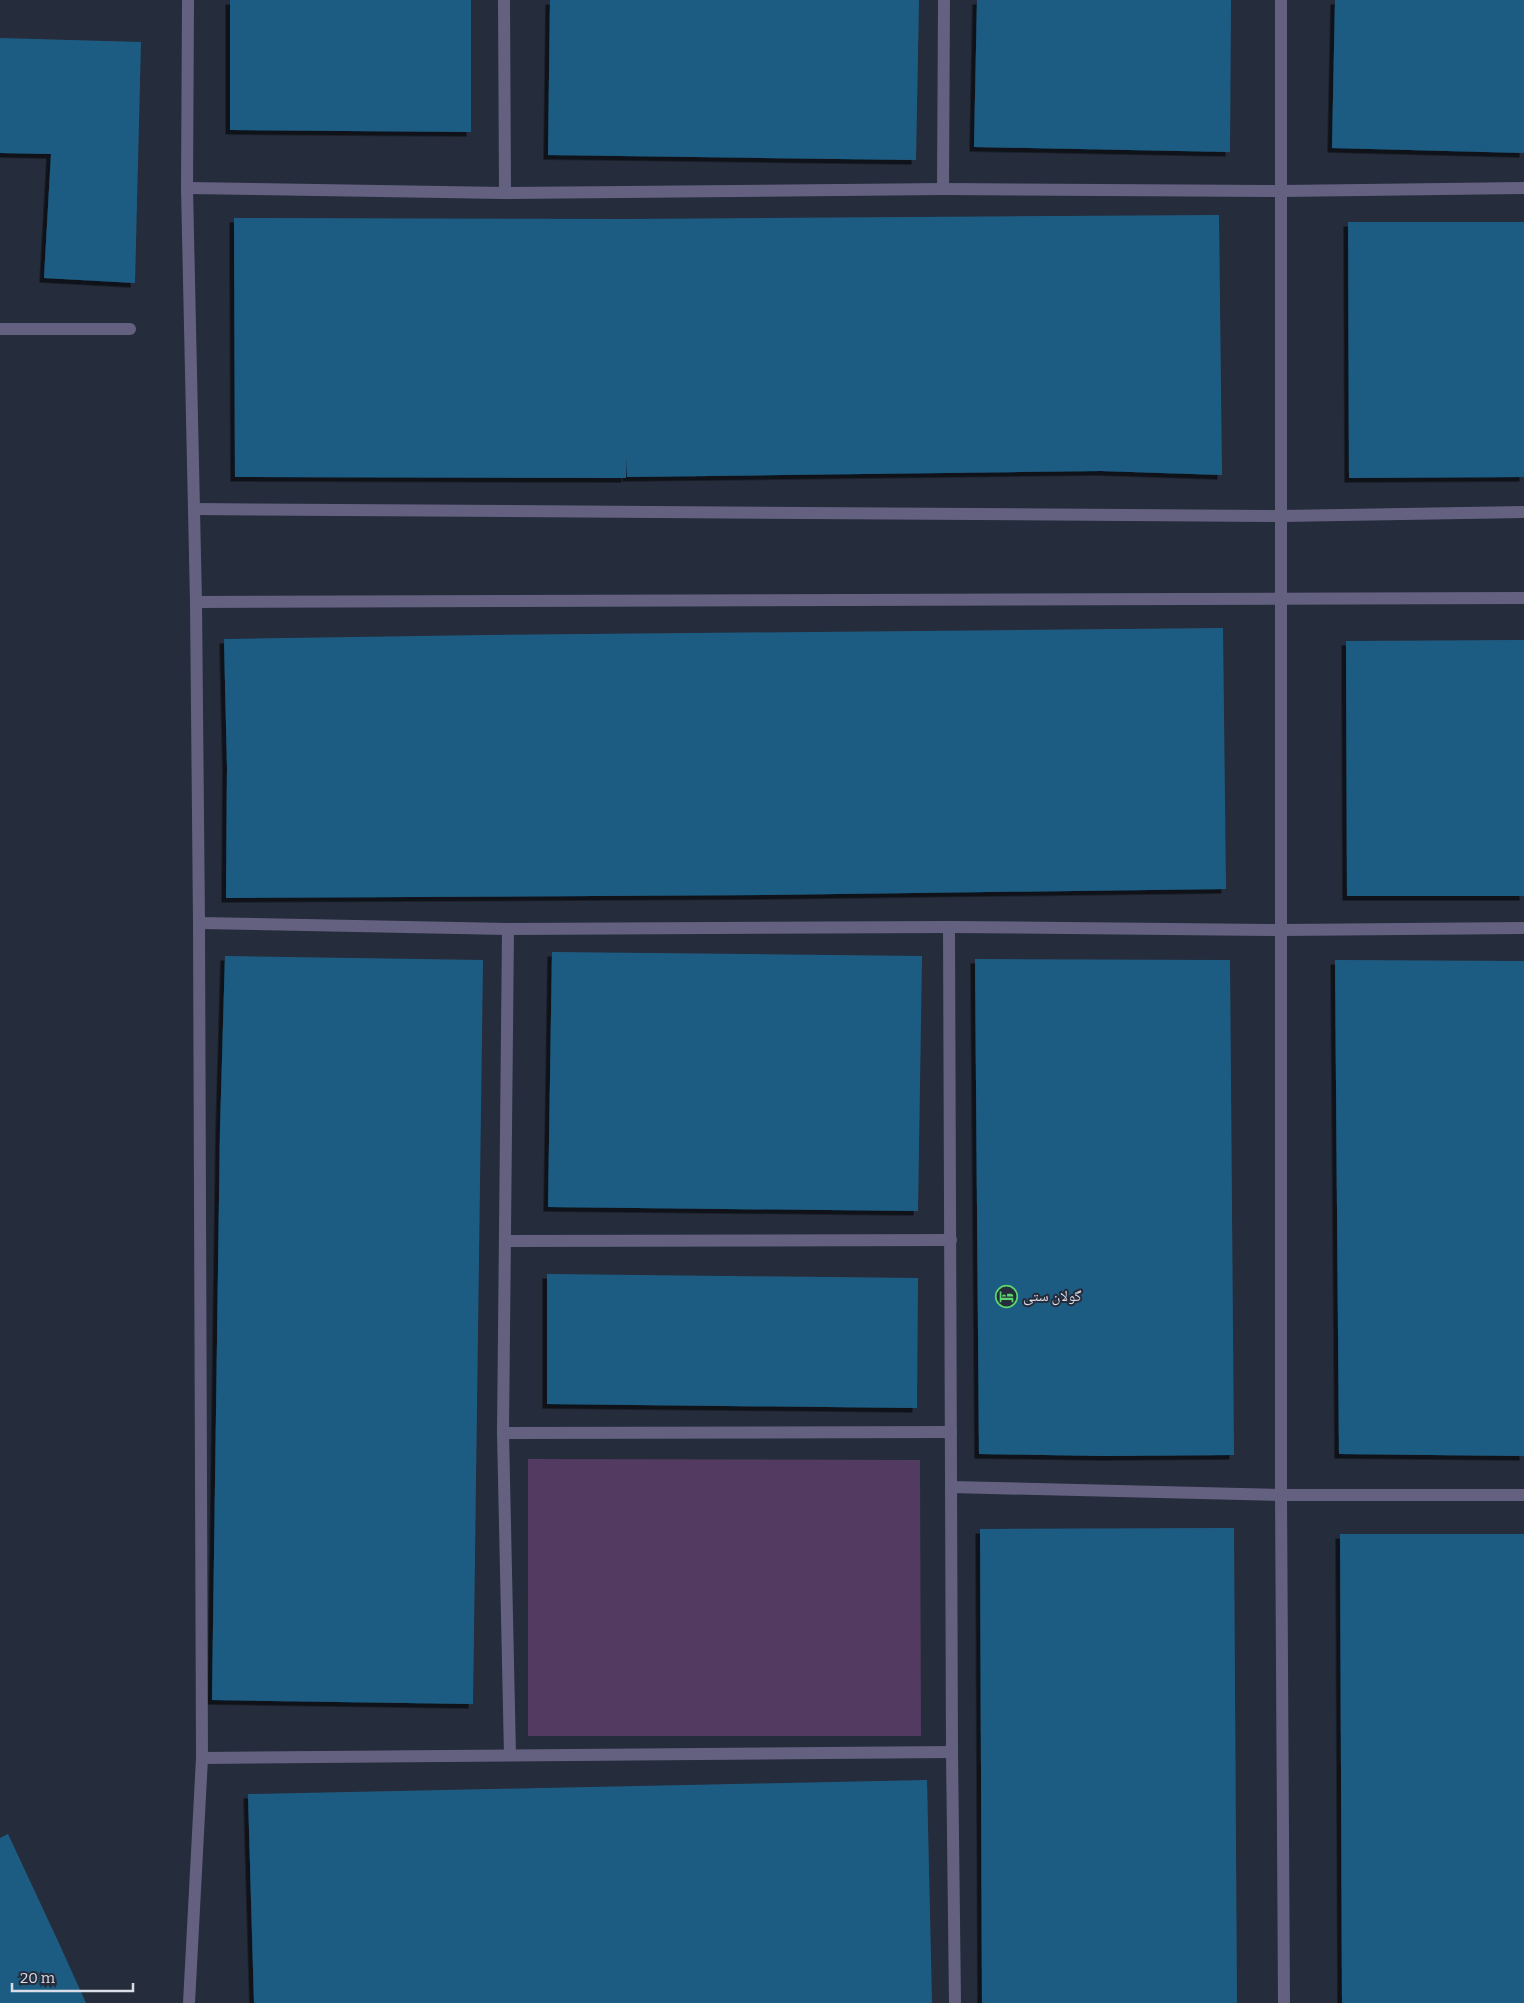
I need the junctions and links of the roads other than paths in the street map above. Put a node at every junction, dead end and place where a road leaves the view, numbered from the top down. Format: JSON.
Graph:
{"nodes":[{"id":1,"x":188,"y":0,"type":"edge"},
{"id":2,"x":504,"y":0,"type":"edge"},
{"id":3,"x":944,"y":0,"type":"edge"},
{"id":4,"x":1281,"y":0,"type":"edge"},
{"id":5,"x":187,"y":188,"type":"junction"},
{"id":6,"x":943,"y":188,"type":"junction"},
{"id":7,"x":1524,"y":188,"type":"edge"},
{"id":8,"x":1281,"y":190,"type":"junction"},
{"id":9,"x":505,"y":194,"type":"junction"},
{"id":10,"x":0,"y":329,"type":"edge"},
{"id":11,"x":130,"y":329,"type":"dead end"},
{"id":12,"x":194,"y":509,"type":"junction"},
{"id":13,"x":1524,"y":512,"type":"edge"},
{"id":14,"x":1281,"y":516,"type":"junction"},
{"id":15,"x":1524,"y":598,"type":"edge"},
{"id":16,"x":1281,"y":599,"type":"junction"},
{"id":17,"x":196,"y":602,"type":"junction"},
{"id":18,"x":199,"y":923,"type":"junction"},
{"id":19,"x":949,"y":927,"type":"junction"},
{"id":20,"x":1524,"y":928,"type":"edge"},
{"id":21,"x":508,"y":929,"type":"junction"},
{"id":22,"x":1282,"y":930,"type":"junction"},
{"id":23,"x":951,"y":1240,"type":"junction"},
{"id":24,"x":504,"y":1241,"type":"junction"},
{"id":25,"x":951,"y":1432,"type":"junction"},
{"id":26,"x":503,"y":1433,"type":"junction"},
{"id":27,"x":952,"y":1487,"type":"junction"},
{"id":28,"x":1281,"y":1494,"type":"junction"},
{"id":29,"x":1524,"y":1495,"type":"edge"},
{"id":30,"x":952,"y":1752,"type":"junction"},
{"id":31,"x":510,"y":1755,"type":"junction"},
{"id":32,"x":202,"y":1758,"type":"junction"},
{"id":33,"x":189,"y":2003,"type":"edge"},
{"id":34,"x":955,"y":2003,"type":"edge"},
{"id":35,"x":1284,"y":2003,"type":"edge"}],
"edges":[{"from":1,"to":5,"type":"street"},
{"from":2,"to":9,"type":"street"},
{"from":3,"to":6,"type":"street"},
{"from":4,"to":8,"type":"street"},
{"from":5,"to":9,"type":"street"},
{"from":5,"to":12,"type":"street"},
{"from":6,"to":8,"type":"street"},
{"from":6,"to":9,"type":"street"},
{"from":7,"to":8,"type":"street"},
{"from":8,"to":14,"type":"street"},
{"from":10,"to":11,"type":"street"},
{"from":12,"to":14,"type":"street"},
{"from":12,"to":17,"type":"street"},
{"from":13,"to":14,"type":"street"},
{"from":14,"to":16,"type":"street"},
{"from":15,"to":16,"type":"street"},
{"from":16,"to":17,"type":"street"},
{"from":16,"to":22,"type":"street"},
{"from":17,"to":18,"type":"street"},
{"from":18,"to":21,"type":"street"},
{"from":18,"to":32,"type":"street"},
{"from":19,"to":21,"type":"street"},
{"from":19,"to":22,"type":"street"},
{"from":19,"to":23,"type":"street"},
{"from":20,"to":22,"type":"street"},
{"from":21,"to":24,"type":"street"},
{"from":22,"to":28,"type":"street"},
{"from":23,"to":24,"type":"street"},
{"from":23,"to":25,"type":"street"},
{"from":24,"to":26,"type":"street"},
{"from":25,"to":26,"type":"street"},
{"from":25,"to":27,"type":"street"},
{"from":26,"to":31,"type":"street"},
{"from":27,"to":28,"type":"street"},
{"from":27,"to":30,"type":"street"},
{"from":28,"to":29,"type":"street"},
{"from":28,"to":35,"type":"street"},
{"from":30,"to":31,"type":"street"},
{"from":30,"to":34,"type":"street"},
{"from":31,"to":32,"type":"street"},
{"from":32,"to":33,"type":"street"}]}
